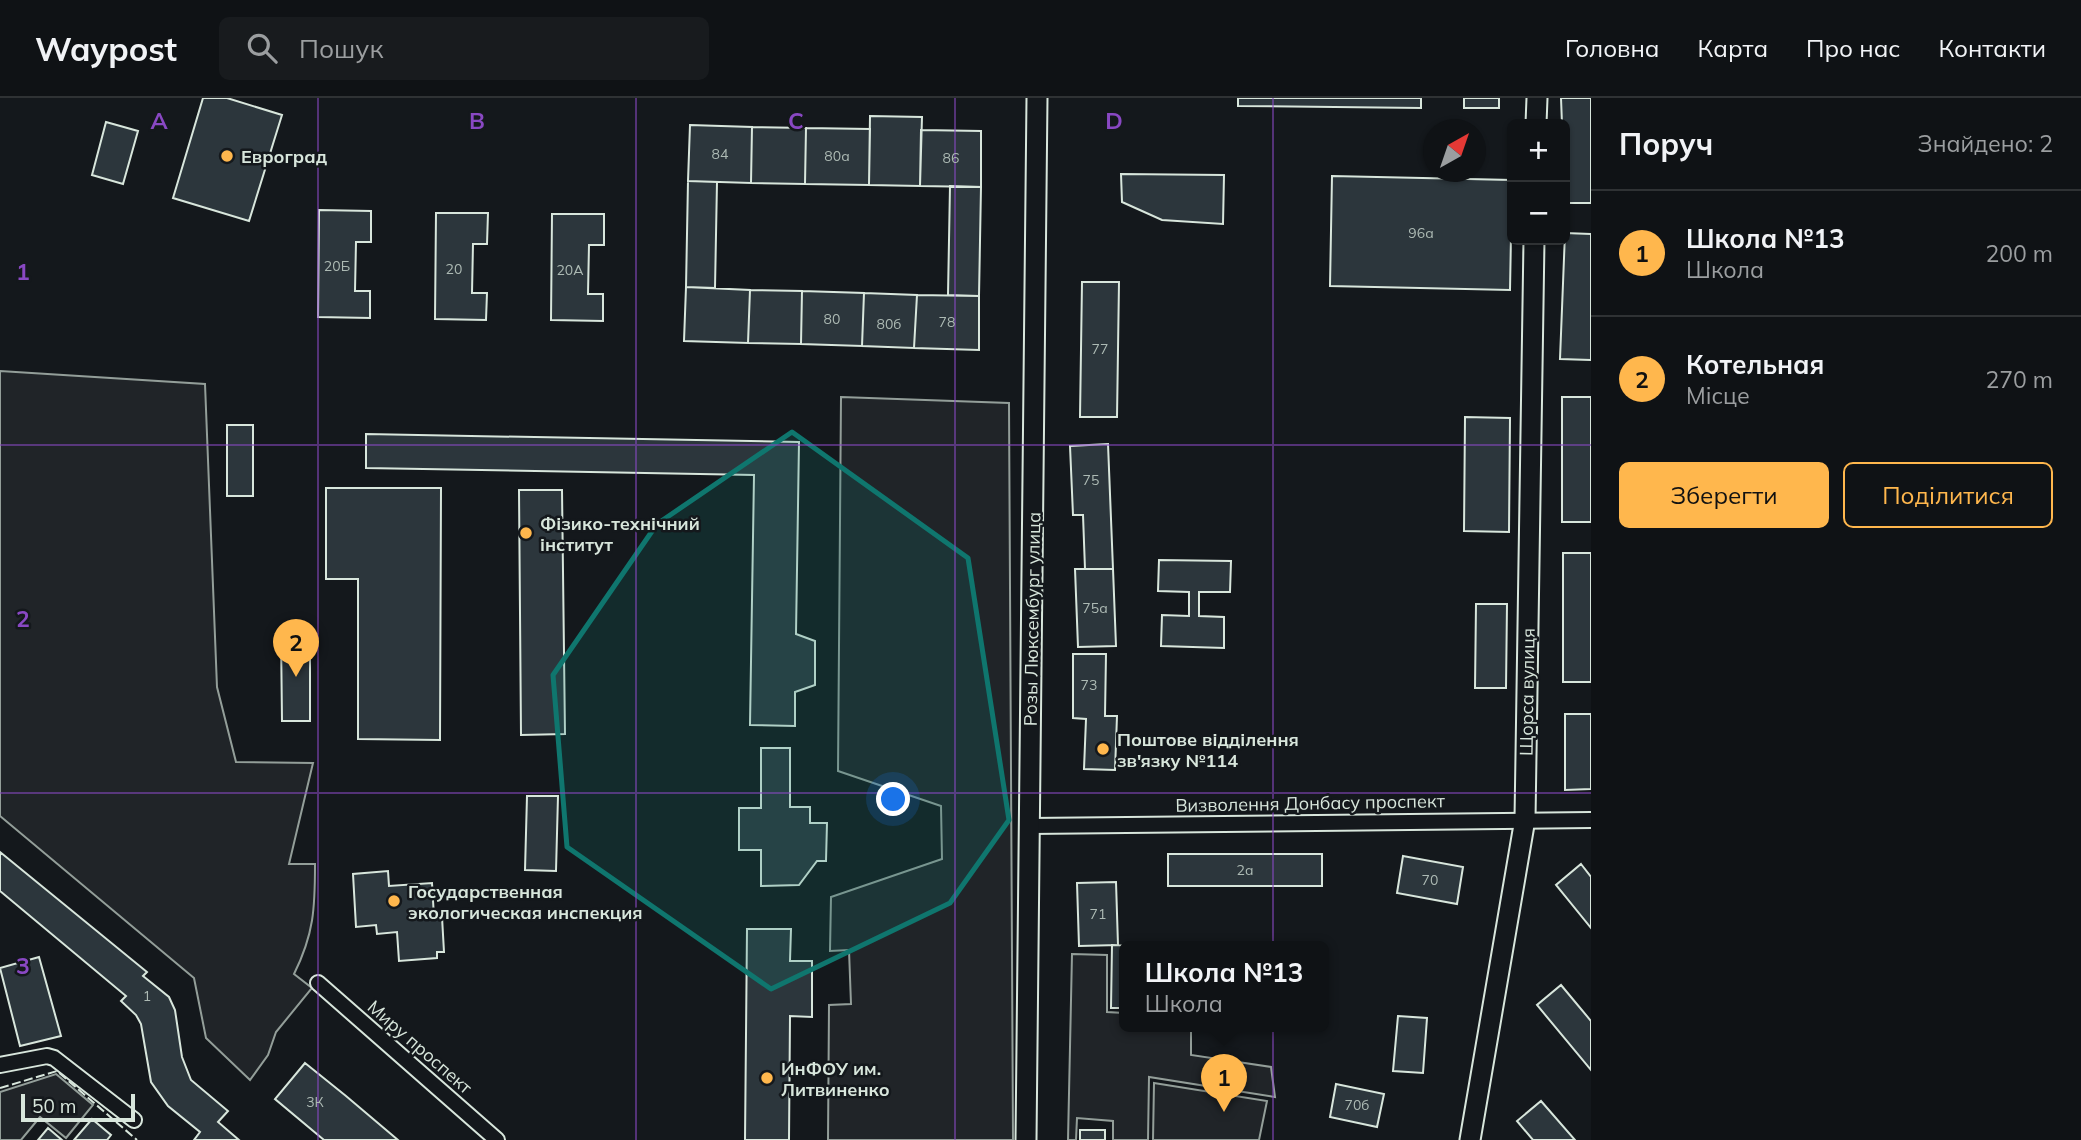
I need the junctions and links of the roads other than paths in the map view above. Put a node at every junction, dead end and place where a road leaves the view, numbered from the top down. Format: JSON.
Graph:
{"nodes":[{"id":1,"x":1037,"y":98,"type":"edge"},
{"id":2,"x":1536,"y":98,"type":"edge"},
{"id":3,"x":1536,"y":119,"type":"edge"},
{"id":4,"x":1534,"y":245,"type":"edge"},
{"id":5,"x":1525,"y":819,"type":"junction"},
{"id":6,"x":1591,"y":820,"type":"edge"},
{"id":7,"x":1030,"y":826,"type":"junction"},
{"id":8,"x":318,"y":983,"type":"dead end"},
{"id":9,"x":0,"y":1065,"type":"edge"},
{"id":10,"x":134,"y":1120,"type":"dead end"},
{"id":11,"x":497,"y":1140,"type":"edge"},
{"id":12,"x":1026,"y":1140,"type":"edge"},
{"id":13,"x":1470,"y":1140,"type":"edge"}],
"edges":[{"from":1,"to":7,"type":"street","name":"Розы Люксембург улица"},
{"from":2,"to":3,"type":"street"},
{"from":4,"to":5,"type":"street","name":"Щорса вулиця"},
{"from":5,"to":6,"type":"street","name":"Визволення Донбасу проспект"},
{"from":5,"to":7,"type":"street","name":"Визволення Донбасу проспект"},
{"from":5,"to":13,"type":"street","name":"Щорса вулиця"},
{"from":7,"to":12,"type":"street","name":"Розы Люксембург улица"},
{"from":8,"to":11,"type":"street","name":"Миру проспект"},
{"from":9,"to":10,"type":"street"}]}
